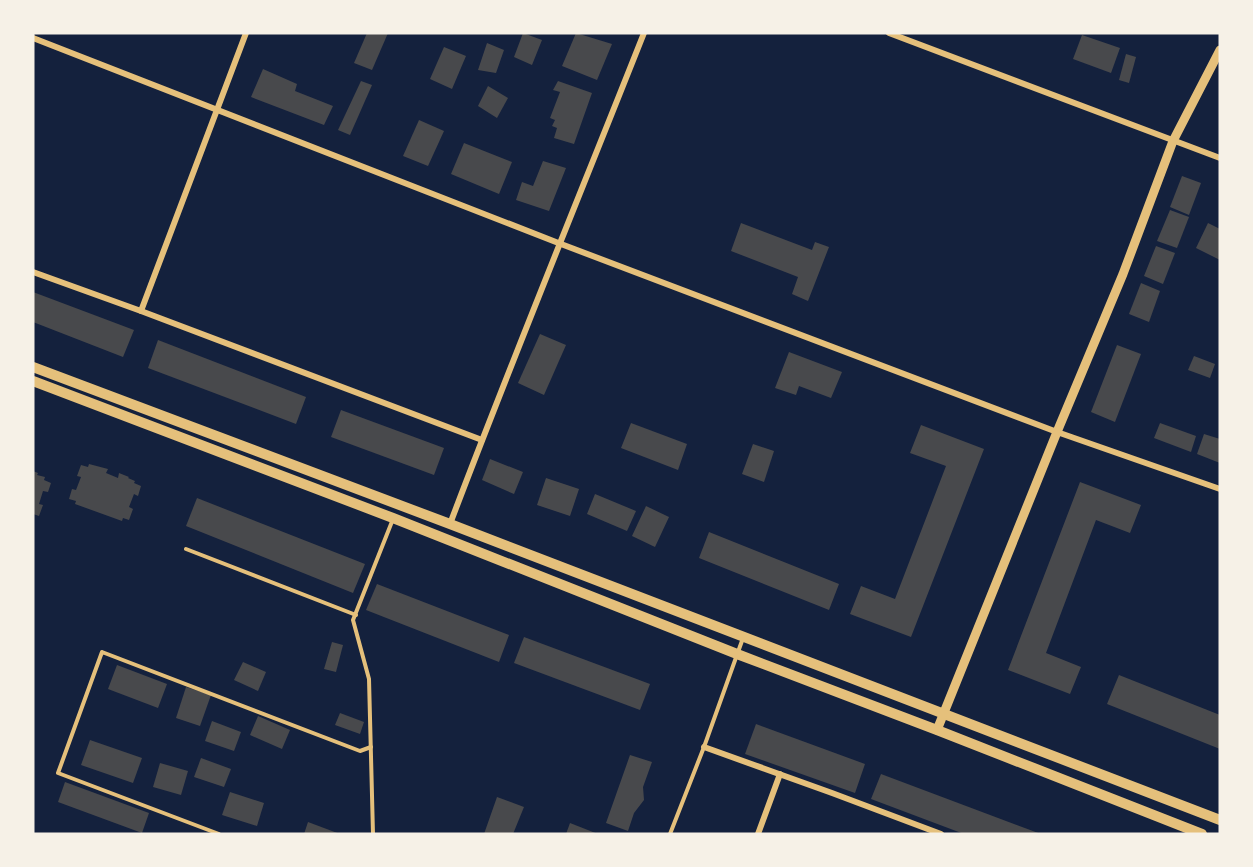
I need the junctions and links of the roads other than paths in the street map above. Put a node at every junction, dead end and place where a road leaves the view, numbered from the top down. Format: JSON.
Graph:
{"nodes":[{"id":1,"x":246,"y":33,"type":"edge"},
{"id":2,"x":644,"y":33,"type":"edge"},
{"id":3,"x":889,"y":33,"type":"edge"},
{"id":4,"x":33,"y":38,"type":"edge"},
{"id":5,"x":1220,"y":51,"type":"edge"},
{"id":6,"x":217,"y":110,"type":"junction"},
{"id":7,"x":1173,"y":141,"type":"junction"},
{"id":8,"x":1220,"y":158,"type":"edge"},
{"id":9,"x":561,"y":244,"type":"junction"},
{"id":10,"x":33,"y":272,"type":"edge"},
{"id":11,"x":141,"y":310,"type":"junction"},
{"id":12,"x":33,"y":367,"type":"edge"},
{"id":13,"x":33,"y":381,"type":"edge"},
{"id":14,"x":1057,"y":432,"type":"junction"},
{"id":15,"x":482,"y":440,"type":"junction"},
{"id":16,"x":1220,"y":489,"type":"edge"},
{"id":17,"x":393,"y":518,"type":"junction"},
{"id":18,"x":450,"y":524,"type":"junction"},
{"id":19,"x":186,"y":549,"type":"dead end"},
{"id":20,"x":356,"y":615,"type":"junction"},
{"id":21,"x":743,"y":637,"type":"junction"},
{"id":22,"x":737,"y":654,"type":"junction"},
{"id":23,"x":944,"y":714,"type":"junction"},
{"id":24,"x":937,"y":730,"type":"junction"},
{"id":25,"x":371,"y":747,"type":"junction"},
{"id":26,"x":704,"y":747,"type":"junction"},
{"id":27,"x":780,"y":774,"type":"junction"},
{"id":28,"x":1220,"y":820,"type":"edge"},
{"id":29,"x":219,"y":834,"type":"edge"},
{"id":30,"x":373,"y":834,"type":"edge"},
{"id":31,"x":670,"y":834,"type":"edge"},
{"id":32,"x":758,"y":834,"type":"edge"},
{"id":33,"x":941,"y":834,"type":"edge"},
{"id":34,"x":1202,"y":834,"type":"edge"}],
"edges":[{"from":1,"to":6,"type":"street"},
{"from":2,"to":9,"type":"street"},
{"from":3,"to":7,"type":"street"},
{"from":4,"to":6,"type":"street"},
{"from":5,"to":7,"type":"street"},
{"from":6,"to":9,"type":"street"},
{"from":6,"to":11,"type":"street"},
{"from":7,"to":8,"type":"street"},
{"from":7,"to":14,"type":"street"},
{"from":9,"to":14,"type":"street"},
{"from":9,"to":15,"type":"street"},
{"from":10,"to":11,"type":"street"},
{"from":11,"to":15,"type":"street"},
{"from":12,"to":18,"type":"main road"},
{"from":13,"to":17,"type":"main road"},
{"from":14,"to":16,"type":"street"},
{"from":14,"to":23,"type":"street"},
{"from":15,"to":18,"type":"street"},
{"from":17,"to":20,"type":"lane"},
{"from":17,"to":22,"type":"main road"},
{"from":18,"to":21,"type":"main road"},
{"from":19,"to":20,"type":"lane"},
{"from":20,"to":25,"type":"lane"},
{"from":21,"to":22,"type":"lane"},
{"from":21,"to":23,"type":"main road"},
{"from":22,"to":24,"type":"main road"},
{"from":22,"to":26,"type":"lane"},
{"from":23,"to":24,"type":"street"},
{"from":23,"to":28,"type":"main road"},
{"from":24,"to":34,"type":"main road"},
{"from":25,"to":29,"type":"lane"},
{"from":25,"to":30,"type":"lane"},
{"from":26,"to":27,"type":"street"},
{"from":26,"to":31,"type":"lane"},
{"from":27,"to":32,"type":"street"},
{"from":27,"to":33,"type":"street"}]}
